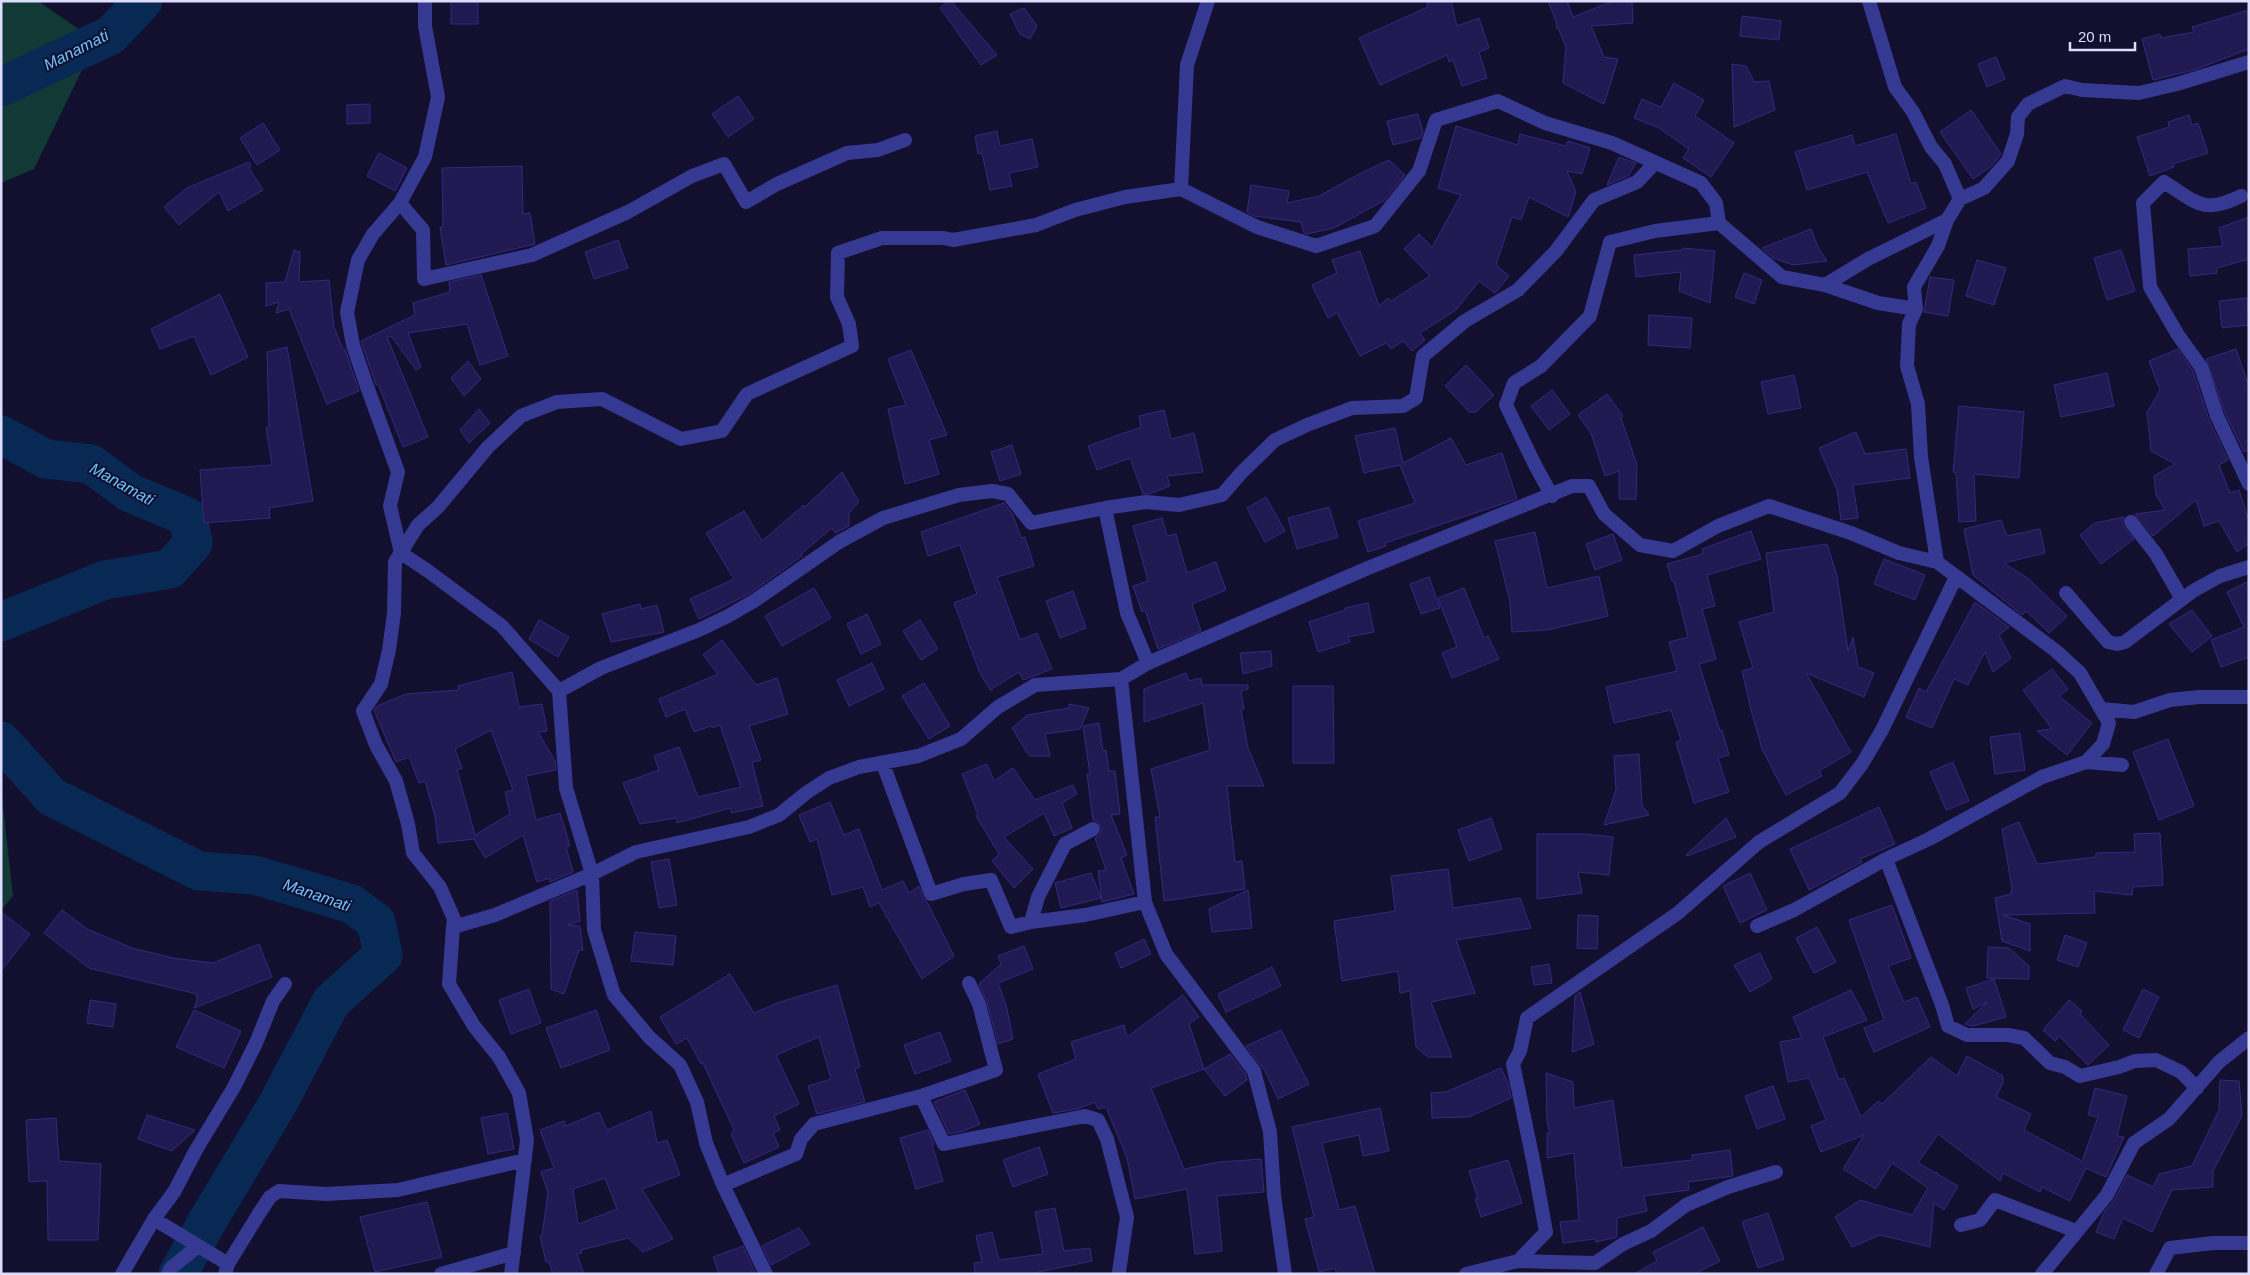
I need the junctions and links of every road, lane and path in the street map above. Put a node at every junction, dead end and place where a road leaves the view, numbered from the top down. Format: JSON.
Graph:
{"nodes":[{"id":1,"x":425,"y":1,"type":"edge"},
{"id":2,"x":1208,"y":1,"type":"edge"},
{"id":3,"x":1869,"y":1,"type":"edge"},
{"id":4,"x":2249,"y":62,"type":"edge"},
{"id":5,"x":905,"y":140,"type":"dead end"},
{"id":6,"x":1654,"y":164,"type":"junction"},
{"id":7,"x":1181,"y":189,"type":"junction"},
{"id":8,"x":2242,"y":196,"type":"dead end"},
{"id":9,"x":1960,"y":199,"type":"junction"},
{"id":10,"x":400,"y":203,"type":"junction"},
{"id":11,"x":1947,"y":220,"type":"junction"},
{"id":12,"x":1719,"y":223,"type":"junction"},
{"id":13,"x":1825,"y":285,"type":"junction"},
{"id":14,"x":1916,"y":309,"type":"junction"},
{"id":15,"x":2249,"y":484,"type":"edge"},
{"id":16,"x":1552,"y":496,"type":"junction"},
{"id":17,"x":1105,"y":508,"type":"junction"},
{"id":18,"x":2131,"y":522,"type":"dead end"},
{"id":19,"x":401,"y":553,"type":"junction"},
{"id":20,"x":1937,"y":562,"type":"junction"},
{"id":21,"x":2249,"y":567,"type":"edge"},
{"id":22,"x":1956,"y":577,"type":"junction"},
{"id":23,"x":2066,"y":593,"type":"dead end"},
{"id":24,"x":2182,"y":600,"type":"junction"},
{"id":25,"x":1148,"y":663,"type":"junction"},
{"id":26,"x":1120,"y":679,"type":"junction"},
{"id":27,"x":559,"y":691,"type":"junction"},
{"id":28,"x":2249,"y":697,"type":"edge"},
{"id":29,"x":2102,"y":710,"type":"junction"},
{"id":30,"x":2086,"y":762,"type":"junction"},
{"id":31,"x":883,"y":764,"type":"junction"},
{"id":32,"x":2122,"y":765,"type":"dead end"},
{"id":33,"x":1093,"y":828,"type":"dead end"},
{"id":34,"x":1886,"y":860,"type":"junction"},
{"id":35,"x":592,"y":874,"type":"junction"},
{"id":36,"x":1145,"y":902,"type":"junction"},
{"id":37,"x":1031,"y":922,"type":"junction"},
{"id":38,"x":1757,"y":926,"type":"dead end"},
{"id":39,"x":454,"y":927,"type":"junction"},
{"id":40,"x":969,"y":983,"type":"dead end"},
{"id":41,"x":285,"y":984,"type":"dead end"},
{"id":42,"x":2249,"y":1038,"type":"edge"},
{"id":43,"x":2197,"y":1088,"type":"junction"},
{"id":44,"x":920,"y":1096,"type":"junction"},
{"id":45,"x":524,"y":1160,"type":"junction"},
{"id":46,"x":1776,"y":1172,"type":"dead end"},
{"id":47,"x":723,"y":1185,"type":"junction"},
{"id":48,"x":154,"y":1219,"type":"junction"},
{"id":49,"x":1961,"y":1224,"type":"dead end"},
{"id":50,"x":2076,"y":1231,"type":"junction"},
{"id":51,"x":2249,"y":1243,"type":"edge"},
{"id":52,"x":198,"y":1246,"type":"junction"},
{"id":53,"x":514,"y":1253,"type":"junction"},
{"id":54,"x":1518,"y":1262,"type":"junction"},
{"id":55,"x":227,"y":1269,"type":"edge"},
{"id":56,"x":1119,"y":1272,"type":"dead end"},
{"id":57,"x":122,"y":1274,"type":"edge"},
{"id":58,"x":168,"y":1274,"type":"edge"},
{"id":59,"x":441,"y":1274,"type":"edge"},
{"id":60,"x":511,"y":1274,"type":"edge"},
{"id":61,"x":766,"y":1274,"type":"edge"},
{"id":62,"x":1285,"y":1274,"type":"edge"},
{"id":63,"x":1466,"y":1274,"type":"edge"},
{"id":64,"x":2042,"y":1274,"type":"edge"},
{"id":65,"x":2156,"y":1274,"type":"edge"}],
"edges":[{"from":1,"to":10,"type":"street"},
{"from":2,"to":7,"type":"street"},
{"from":3,"to":9,"type":"street"},
{"from":4,"to":9,"type":"street"},
{"from":5,"to":10,"type":"street"},
{"from":6,"to":7,"type":"street"},
{"from":6,"to":12,"type":"street"},
{"from":6,"to":17,"type":"street"},
{"from":7,"to":19,"type":"street"},
{"from":8,"to":15,"type":"street"},
{"from":9,"to":11,"type":"street"},
{"from":10,"to":19,"type":"street"},
{"from":11,"to":13,"type":"street"},
{"from":11,"to":14,"type":"street"},
{"from":12,"to":13,"type":"street"},
{"from":12,"to":16,"type":"street"},
{"from":13,"to":14,"type":"street"},
{"from":14,"to":20,"type":"street"},
{"from":16,"to":20,"type":"street"},
{"from":16,"to":25,"type":"street"},
{"from":17,"to":25,"type":"street"},
{"from":17,"to":27,"type":"street"},
{"from":18,"to":24,"type":"street"},
{"from":19,"to":27,"type":"street"},
{"from":19,"to":39,"type":"street"},
{"from":20,"to":22,"type":"street"},
{"from":21,"to":24,"type":"street"},
{"from":22,"to":29,"type":"street"},
{"from":22,"to":54,"type":"street"},
{"from":23,"to":24,"type":"street"},
{"from":25,"to":26,"type":"street"},
{"from":26,"to":31,"type":"street"},
{"from":26,"to":36,"type":"street"},
{"from":27,"to":35,"type":"street"},
{"from":28,"to":29,"type":"street"},
{"from":29,"to":30,"type":"street"},
{"from":30,"to":32,"type":"street"},
{"from":30,"to":34,"type":"street"},
{"from":31,"to":35,"type":"street"},
{"from":31,"to":37,"type":"street"},
{"from":33,"to":37,"type":"street"},
{"from":34,"to":38,"type":"street"},
{"from":34,"to":43,"type":"street"},
{"from":35,"to":39,"type":"street"},
{"from":35,"to":47,"type":"street"},
{"from":36,"to":37,"type":"street"},
{"from":36,"to":62,"type":"street"},
{"from":39,"to":45,"type":"street"},
{"from":40,"to":44,"type":"street"},
{"from":41,"to":48,"type":"street"},
{"from":42,"to":43,"type":"street"},
{"from":43,"to":50,"type":"street"},
{"from":44,"to":47,"type":"street"},
{"from":44,"to":56,"type":"street"},
{"from":45,"to":53,"type":"street"},
{"from":45,"to":55,"type":"street"},
{"from":46,"to":54,"type":"street"},
{"from":47,"to":61,"type":"street"},
{"from":48,"to":52,"type":"street"},
{"from":48,"to":57,"type":"street"},
{"from":49,"to":50,"type":"street"},
{"from":50,"to":64,"type":"street"},
{"from":51,"to":65,"type":"street"},
{"from":52,"to":55,"type":"street"},
{"from":52,"to":58,"type":"street"},
{"from":53,"to":59,"type":"street"},
{"from":53,"to":60,"type":"street"},
{"from":54,"to":63,"type":"street"}]}
